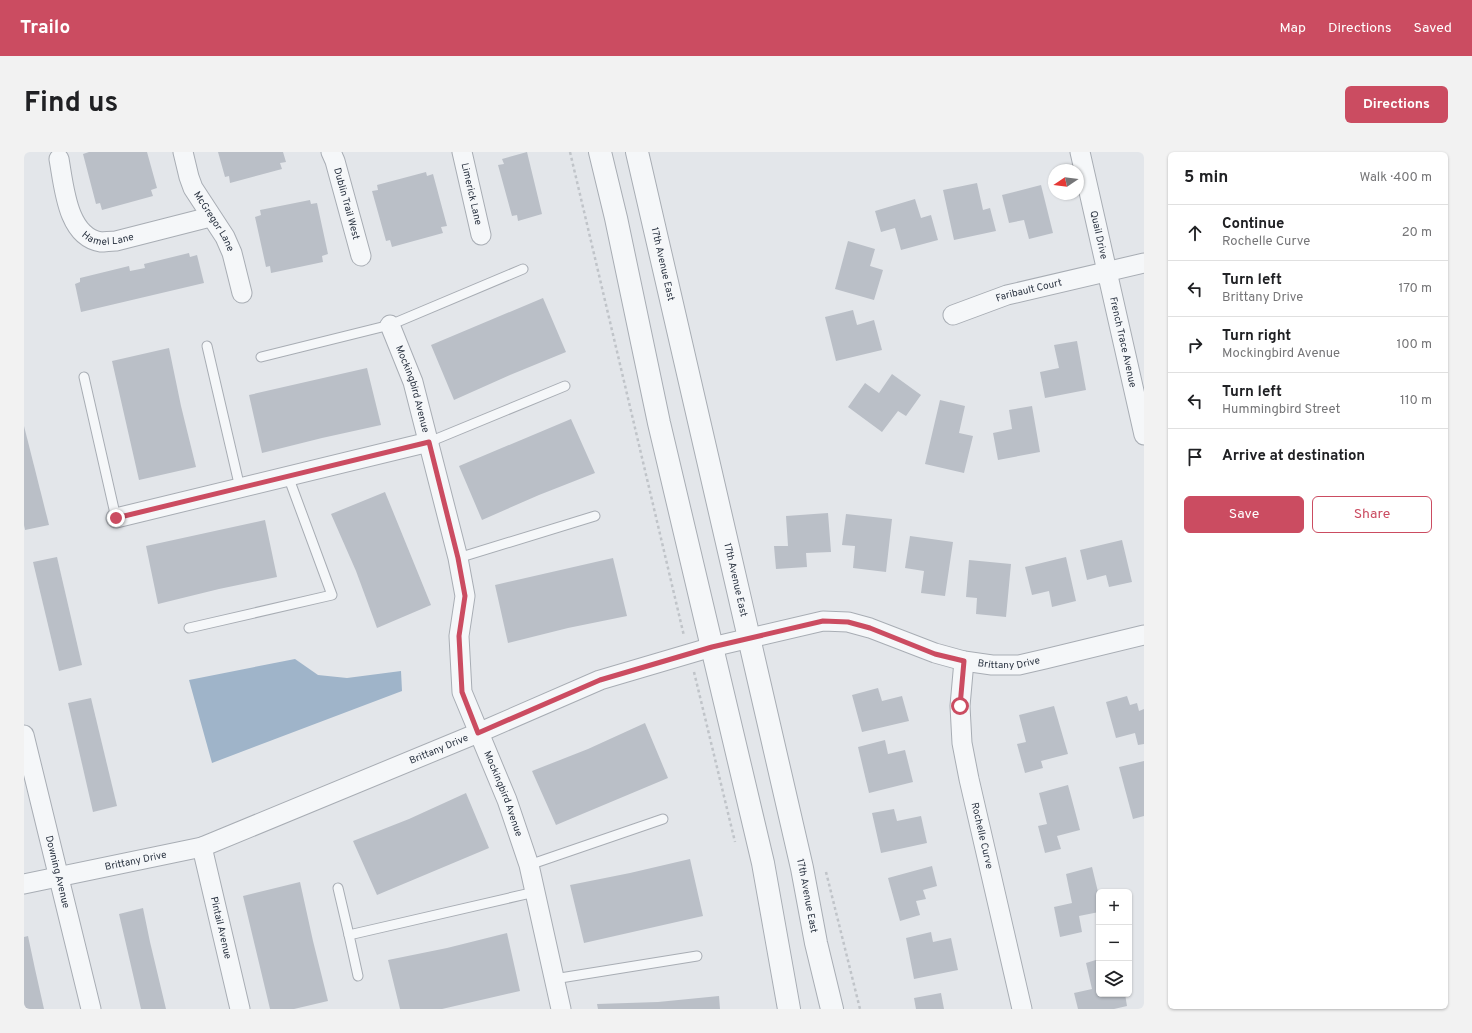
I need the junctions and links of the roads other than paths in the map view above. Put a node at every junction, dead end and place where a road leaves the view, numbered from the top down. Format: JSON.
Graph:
{"nodes":[{"id":1,"x":183,"y":152,"type":"edge"},
{"id":2,"x":331,"y":152,"type":"edge"},
{"id":3,"x":462,"y":152,"type":"edge"},
{"id":4,"x":600,"y":152,"type":"edge"},
{"id":5,"x":637,"y":152,"type":"edge"},
{"id":6,"x":1080,"y":152,"type":"edge"},
{"id":7,"x":59,"y":159,"type":"dead end"},
{"id":8,"x":210,"y":217,"type":"junction"},
{"id":9,"x":481,"y":235,"type":"dead end"},
{"id":10,"x":361,"y":256,"type":"dead end"},
{"id":11,"x":1144,"y":263,"type":"edge"},
{"id":12,"x":523,"y":269,"type":"dead end"},
{"id":13,"x":1106,"y":272,"type":"junction"},
{"id":14,"x":242,"y":293,"type":"dead end"},
{"id":15,"x":953,"y":315,"type":"dead end"},
{"id":16,"x":390,"y":325,"type":"junction"},
{"id":17,"x":207,"y":346,"type":"dead end"},
{"id":18,"x":261,"y":357,"type":"dead end"},
{"id":19,"x":84,"y":377,"type":"dead end"},
{"id":20,"x":565,"y":386,"type":"dead end"},
{"id":21,"x":1144,"y":435,"type":"edge"},
{"id":22,"x":429,"y":442,"type":"junction"},
{"id":23,"x":288,"y":476,"type":"junction"},
{"id":24,"x":240,"y":488,"type":"junction"},
{"id":25,"x":595,"y":516,"type":"dead end"},
{"id":26,"x":116,"y":518,"type":"joint"},
{"id":27,"x":458,"y":558,"type":"junction"},
{"id":28,"x":189,"y":628,"type":"dead end"},
{"id":29,"x":1144,"y":635,"type":"edge"},
{"id":30,"x":748,"y":638,"type":"junction"},
{"id":31,"x":712,"y":647,"type":"junction"},
{"id":32,"x":964,"y":661,"type":"junction"},
{"id":33,"x":478,"y":733,"type":"junction"},
{"id":34,"x":24,"y":735,"type":"edge"},
{"id":35,"x":663,"y":819,"type":"dead end"},
{"id":36,"x":202,"y":847,"type":"junction"},
{"id":37,"x":529,"y":864,"type":"junction"},
{"id":38,"x":59,"y":876,"type":"junction"},
{"id":39,"x":24,"y":884,"type":"edge"},
{"id":40,"x":338,"y":888,"type":"dead end"},
{"id":41,"x":535,"y":892,"type":"junction"},
{"id":42,"x":349,"y":935,"type":"junction"},
{"id":43,"x":697,"y":956,"type":"dead end"},
{"id":44,"x":358,"y":976,"type":"dead end"},
{"id":45,"x":554,"y":979,"type":"junction"},
{"id":46,"x":91,"y":1009,"type":"edge"},
{"id":47,"x":240,"y":1009,"type":"edge"},
{"id":48,"x":561,"y":1009,"type":"edge"},
{"id":49,"x":789,"y":1009,"type":"edge"},
{"id":50,"x":832,"y":1009,"type":"edge"},
{"id":51,"x":1022,"y":1009,"type":"edge"}],
"edges":[{"from":1,"to":8,"type":"street","name":"McGregor Lane"},
{"from":2,"to":10,"type":"street","name":"Dublin Trail West"},
{"from":3,"to":9,"type":"street","name":"Limerick Lane"},
{"from":4,"to":31,"type":"street"},
{"from":5,"to":30,"type":"street","name":"17th Avenue East"},
{"from":6,"to":13,"type":"street","name":"Quail Drive"},
{"from":7,"to":8,"type":"street","name":"Hamel Lane"},
{"from":8,"to":14,"type":"street","name":"McGregor Lane"},
{"from":11,"to":13,"type":"street","name":"Faribault Court"},
{"from":12,"to":16,"type":"lane"},
{"from":13,"to":15,"type":"street","name":"Faribault Court"},
{"from":13,"to":21,"type":"street","name":"French Trace Avenue"},
{"from":16,"to":18,"type":"lane"},
{"from":16,"to":22,"type":"street","name":"Mockingbird Avenue"},
{"from":17,"to":24,"type":"lane"},
{"from":19,"to":26,"type":"lane"},
{"from":20,"to":22,"type":"lane"},
{"from":22,"to":23,"type":"street"},
{"from":22,"to":27,"type":"street","name":"Mockingbird Avenue"},
{"from":23,"to":24,"type":"street"},
{"from":23,"to":28,"type":"lane"},
{"from":24,"to":26,"type":"street"},
{"from":25,"to":27,"type":"lane"},
{"from":27,"to":33,"type":"street","name":"Mockingbird Avenue"},
{"from":29,"to":32,"type":"street","name":"Brittany Drive"},
{"from":30,"to":31,"type":"street","name":"Brittany Drive"},
{"from":30,"to":32,"type":"street","name":"Brittany Drive"},
{"from":30,"to":50,"type":"street","name":"17th Avenue East"},
{"from":31,"to":33,"type":"street","name":"Brittany Drive"},
{"from":31,"to":49,"type":"street"},
{"from":32,"to":51,"type":"street","name":"Rochelle Curve"},
{"from":33,"to":36,"type":"street","name":"Brittany Drive"},
{"from":33,"to":37,"type":"street","name":"Mockingbird Avenue"},
{"from":34,"to":38,"type":"street","name":"Downing Avenue"},
{"from":35,"to":37,"type":"lane"},
{"from":36,"to":38,"type":"street","name":"Brittany Drive"},
{"from":36,"to":47,"type":"street","name":"Pintail Avenue"},
{"from":37,"to":41,"type":"street","name":"Mockingbird Avenue"},
{"from":38,"to":39,"type":"street","name":"Brittany Drive"},
{"from":38,"to":46,"type":"street","name":"Downing Avenue"},
{"from":40,"to":42,"type":"lane"},
{"from":41,"to":42,"type":"lane"},
{"from":41,"to":45,"type":"street","name":"Mockingbird Avenue"},
{"from":42,"to":44,"type":"lane"},
{"from":43,"to":45,"type":"lane"},
{"from":45,"to":48,"type":"street","name":"Mockingbird Avenue"}]}
